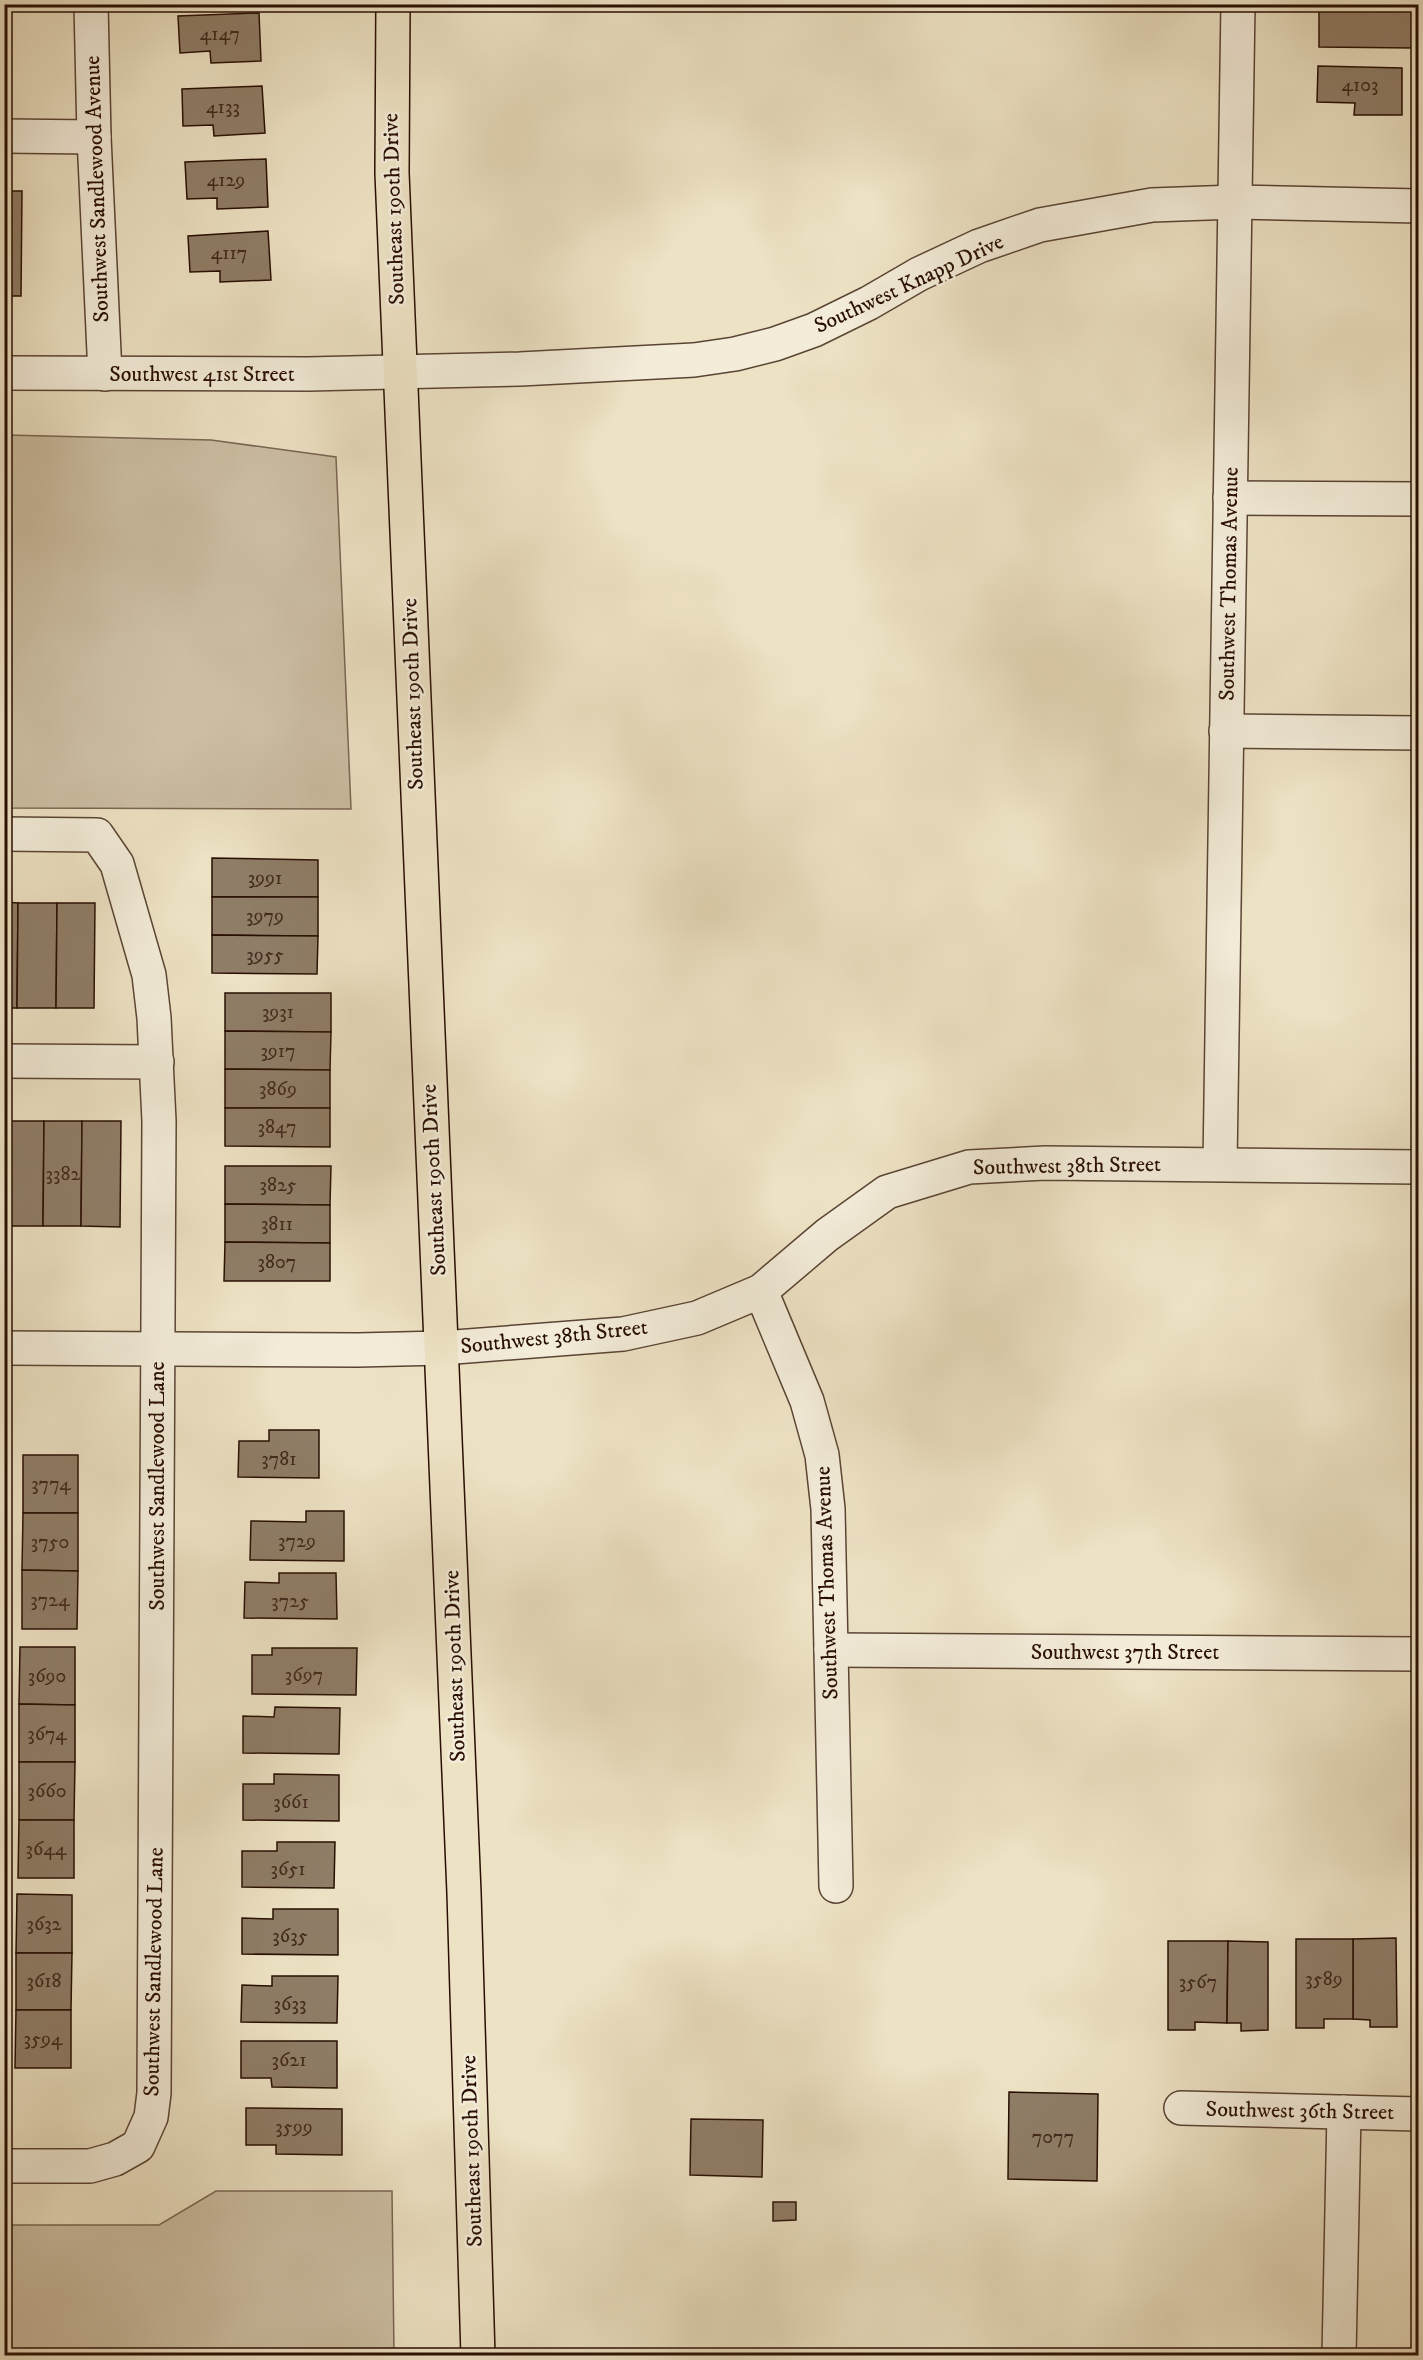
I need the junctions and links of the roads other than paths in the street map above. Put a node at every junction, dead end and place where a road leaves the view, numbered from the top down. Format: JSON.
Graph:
{"nodes":[{"id":1,"x":91,"y":4,"type":"edge"},
{"id":2,"x":393,"y":4,"type":"edge"},
{"id":3,"x":1238,"y":4,"type":"edge"},
{"id":4,"x":4,"y":136,"type":"edge"},
{"id":5,"x":94,"y":137,"type":"junction"},
{"id":6,"x":1235,"y":202,"type":"junction"},
{"id":7,"x":1419,"y":206,"type":"edge"},
{"id":8,"x":400,"y":372,"type":"junction"},
{"id":9,"x":4,"y":373,"type":"edge"},
{"id":10,"x":105,"y":374,"type":"junction"},
{"id":11,"x":1230,"y":498,"type":"junction"},
{"id":12,"x":1419,"y":499,"type":"edge"},
{"id":13,"x":1226,"y":731,"type":"junction"},
{"id":14,"x":1419,"y":733,"type":"edge"},
{"id":15,"x":4,"y":834,"type":"edge"},
{"id":16,"x":4,"y":1061,"type":"edge"},
{"id":17,"x":157,"y":1062,"type":"junction"},
{"id":18,"x":1220,"y":1164,"type":"junction"},
{"id":19,"x":1419,"y":1167,"type":"edge"},
{"id":20,"x":761,"y":1292,"type":"junction"},
{"id":21,"x":4,"y":1348,"type":"edge"},
{"id":22,"x":442,"y":1348,"type":"junction"},
{"id":23,"x":158,"y":1349,"type":"junction"},
{"id":24,"x":831,"y":1650,"type":"junction"},
{"id":25,"x":1419,"y":1654,"type":"edge"},
{"id":26,"x":836,"y":1886,"type":"dead end"},
{"id":27,"x":1181,"y":2108,"type":"dead end"},
{"id":28,"x":1344,"y":2112,"type":"junction"},
{"id":29,"x":1419,"y":2114,"type":"edge"},
{"id":30,"x":4,"y":2166,"type":"edge"},
{"id":31,"x":478,"y":2355,"type":"edge"},
{"id":32,"x":1339,"y":2355,"type":"edge"}],
"edges":[{"from":1,"to":5,"type":"street","name":"Southwest Sandlewood Avenue"},
{"from":2,"to":8,"type":"main road","name":"Southeast 190th Drive"},
{"from":3,"to":6,"type":"street","name":"Southwest Thomas Avenue"},
{"from":4,"to":5,"type":"street"},
{"from":5,"to":10,"type":"street","name":"Southwest Sandlewood Avenue"},
{"from":6,"to":7,"type":"street","name":"Southwest Knapp Drive"},
{"from":6,"to":8,"type":"street","name":"Southwest Knapp Drive"},
{"from":6,"to":11,"type":"street","name":"Southwest Thomas Avenue"},
{"from":8,"to":10,"type":"street","name":"Southwest 41st Street"},
{"from":8,"to":22,"type":"main road","name":"Southeast 190th Drive"},
{"from":9,"to":10,"type":"street","name":"Southwest 41st Street"},
{"from":11,"to":12,"type":"street"},
{"from":11,"to":13,"type":"street","name":"Southwest Thomas Avenue"},
{"from":13,"to":14,"type":"street"},
{"from":13,"to":18,"type":"street","name":"Southwest Thomas Avenue"},
{"from":15,"to":17,"type":"street","name":"Southwest Sandlewood Lane"},
{"from":16,"to":17,"type":"street"},
{"from":17,"to":23,"type":"street","name":"Southwest Sandlewood Lane"},
{"from":18,"to":19,"type":"street","name":"Southwest 38th Street"},
{"from":18,"to":20,"type":"street","name":"Southwest 38th Street"},
{"from":20,"to":22,"type":"street","name":"Southwest 38th Street"},
{"from":20,"to":24,"type":"street","name":"Southwest Thomas Avenue"},
{"from":21,"to":23,"type":"street","name":"Southwest 38th Street"},
{"from":22,"to":23,"type":"street","name":"Southwest 38th Street"},
{"from":22,"to":31,"type":"main road","name":"Southeast 190th Drive"},
{"from":23,"to":30,"type":"street","name":"Southwest Sandlewood Lane"},
{"from":24,"to":25,"type":"street","name":"Southwest 37th Street"},
{"from":24,"to":26,"type":"street","name":"Southwest Thomas Avenue"},
{"from":27,"to":28,"type":"street","name":"Southwest 36th Street"},
{"from":28,"to":29,"type":"street","name":"Southwest 36th Street"},
{"from":28,"to":32,"type":"street"}]}
